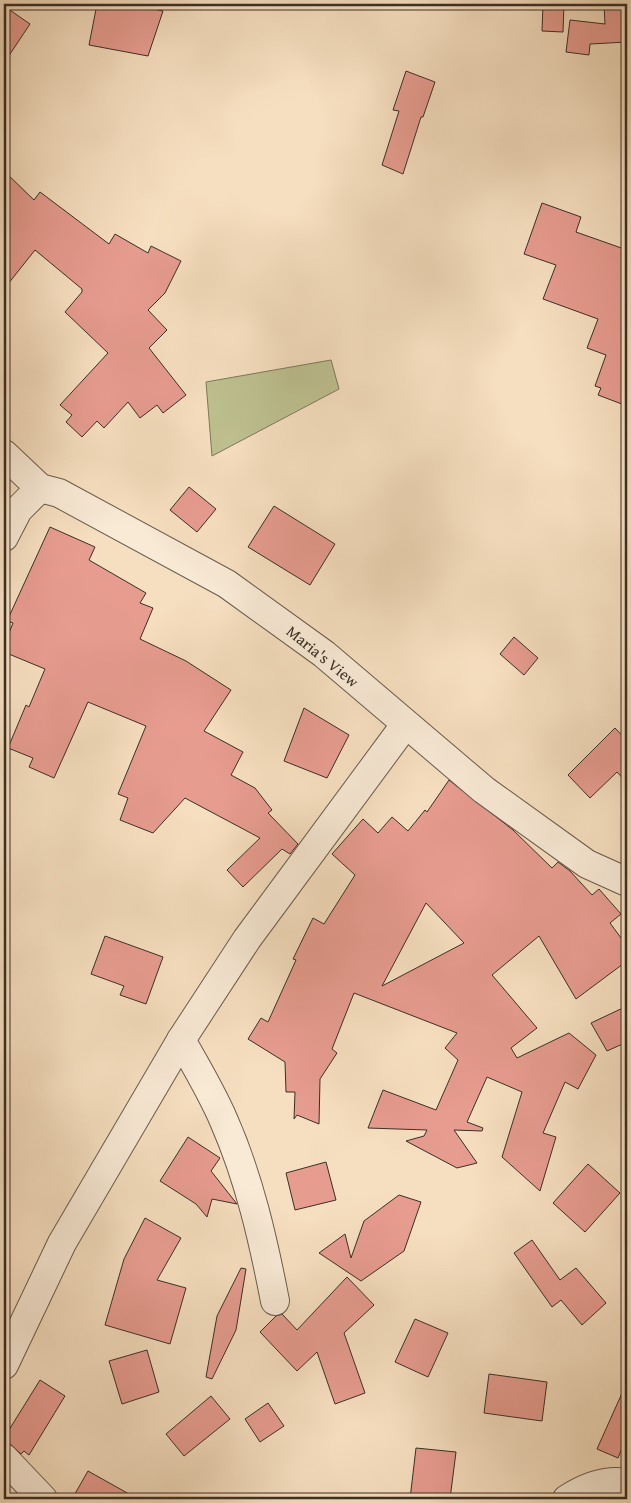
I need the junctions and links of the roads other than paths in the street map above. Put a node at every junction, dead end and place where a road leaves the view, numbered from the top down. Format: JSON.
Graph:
{"nodes":[{"id":1,"x":4,"y":454,"type":"edge"},
{"id":2,"x":40,"y":488,"type":"junction"},
{"id":3,"x":4,"y":538,"type":"edge"},
{"id":4,"x":404,"y":725,"type":"junction"},
{"id":5,"x":627,"y":882,"type":"edge"},
{"id":6,"x":181,"y":1040,"type":"junction"},
{"id":7,"x":275,"y":1300,"type":"dead end"},
{"id":8,"x":4,"y":1365,"type":"edge"},
{"id":9,"x":4,"y":1458,"type":"edge"},
{"id":10,"x":627,"y":1483,"type":"edge"},
{"id":11,"x":43,"y":1499,"type":"edge"},
{"id":12,"x":567,"y":1499,"type":"edge"}],
"edges":[{"from":1,"to":2,"type":"street","name":"Maria's View"},
{"from":2,"to":3,"type":"street"},
{"from":2,"to":4,"type":"street","name":"Maria's View"},
{"from":4,"to":5,"type":"street","name":"Maria's View"},
{"from":4,"to":6,"type":"street"},
{"from":6,"to":7,"type":"street"},
{"from":6,"to":8,"type":"street"},
{"from":9,"to":11,"type":"street"},
{"from":10,"to":12,"type":"street"}]}
